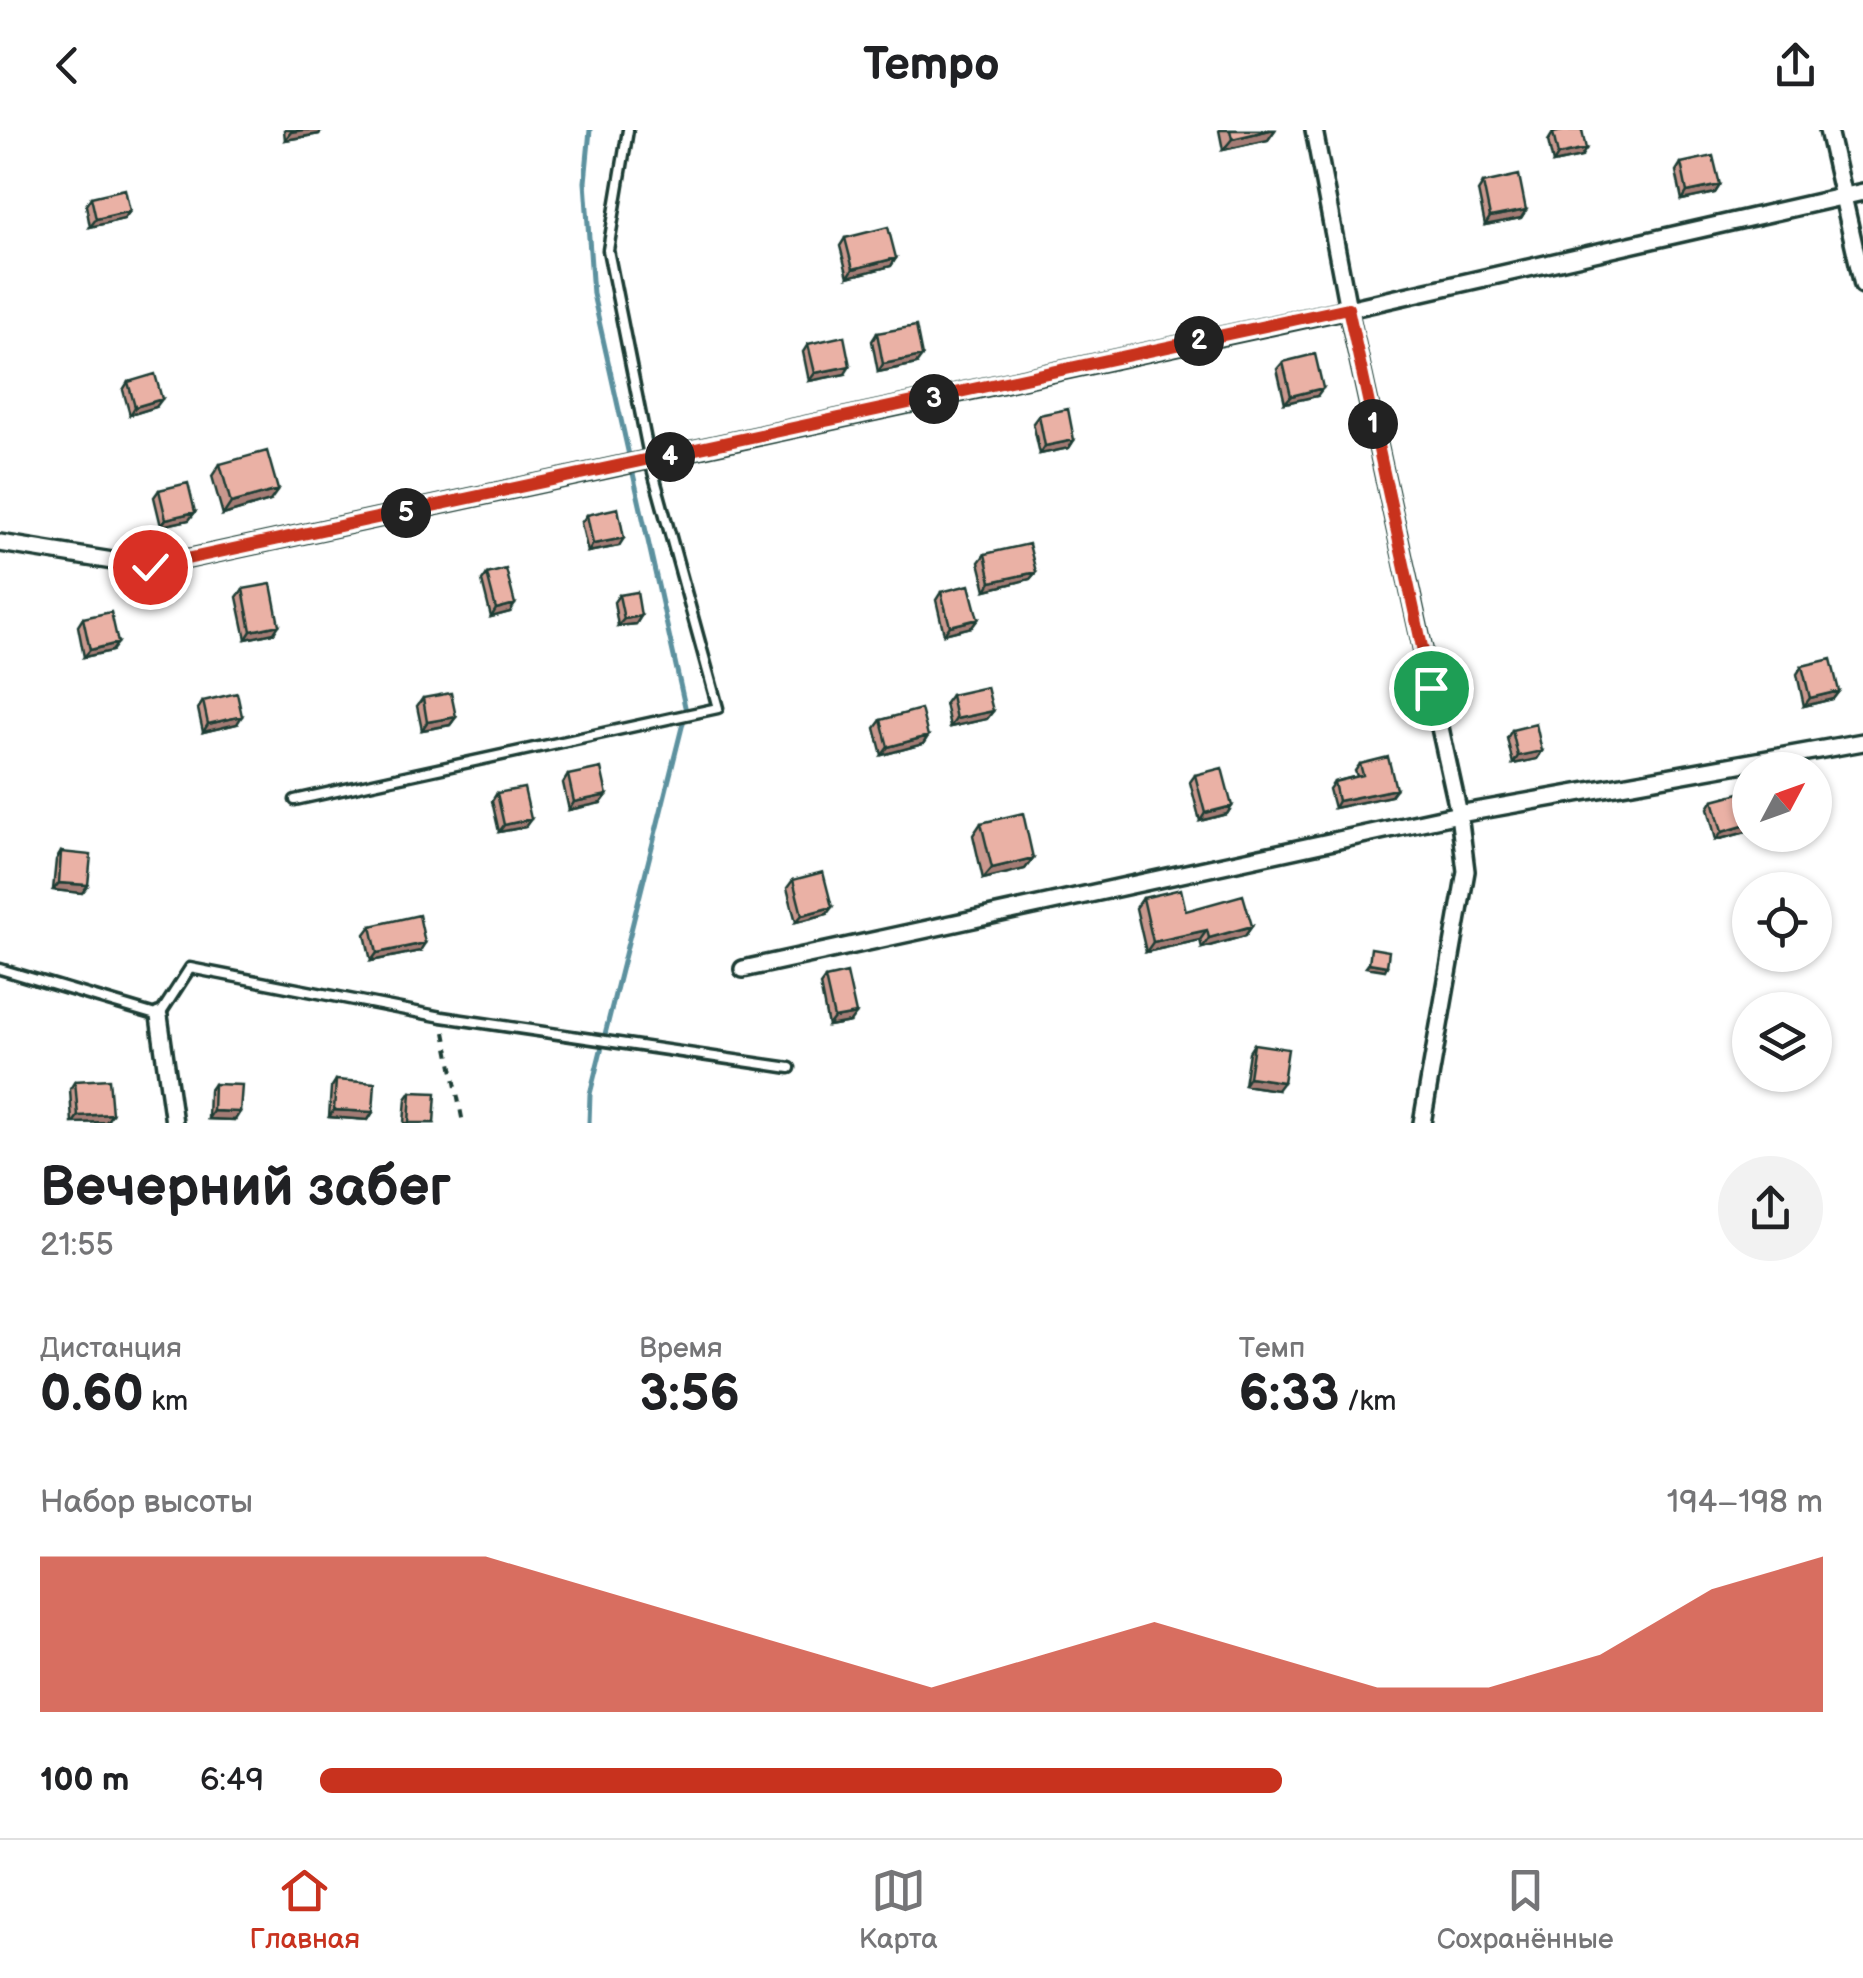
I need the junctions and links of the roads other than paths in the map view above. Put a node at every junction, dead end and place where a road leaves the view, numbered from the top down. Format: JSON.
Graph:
{"nodes":[{"id":1,"x":628,"y":130,"type":"edge"},
{"id":2,"x":1314,"y":130,"type":"edge"},
{"id":3,"x":1828,"y":130,"type":"edge"},
{"id":4,"x":1863,"y":192,"type":"edge"},
{"id":5,"x":1843,"y":196,"type":"junction"},
{"id":6,"x":1863,"y":285,"type":"edge"},
{"id":7,"x":1348,"y":308,"type":"junction"},
{"id":8,"x":650,"y":461,"type":"junction"},
{"id":9,"x":0,"y":543,"type":"edge"},
{"id":10,"x":1863,"y":742,"type":"edge"},
{"id":11,"x":295,"y":800,"type":"dead end"},
{"id":12,"x":1459,"y":814,"type":"junction"},
{"id":13,"x":743,"y":969,"type":"dead end"},
{"id":14,"x":0,"y":970,"type":"edge"},
{"id":15,"x":159,"y":1016,"type":"junction"},
{"id":16,"x":790,"y":1068,"type":"dead end"},
{"id":17,"x":174,"y":1123,"type":"edge"},
{"id":18,"x":1422,"y":1123,"type":"edge"}],
"edges":[{"from":1,"to":8,"type":"lane"},
{"from":2,"to":7,"type":"street"},
{"from":3,"to":5,"type":"street"},
{"from":4,"to":5,"type":"street"},
{"from":5,"to":6,"type":"street"},
{"from":5,"to":7,"type":"street"},
{"from":7,"to":8,"type":"street"},
{"from":7,"to":12,"type":"street"},
{"from":8,"to":9,"type":"street"},
{"from":8,"to":11,"type":"lane"},
{"from":10,"to":12,"type":"street"},
{"from":12,"to":13,"type":"street"},
{"from":12,"to":18,"type":"street"},
{"from":14,"to":15,"type":"lane"},
{"from":15,"to":16,"type":"lane"},
{"from":15,"to":17,"type":"street"}]}
